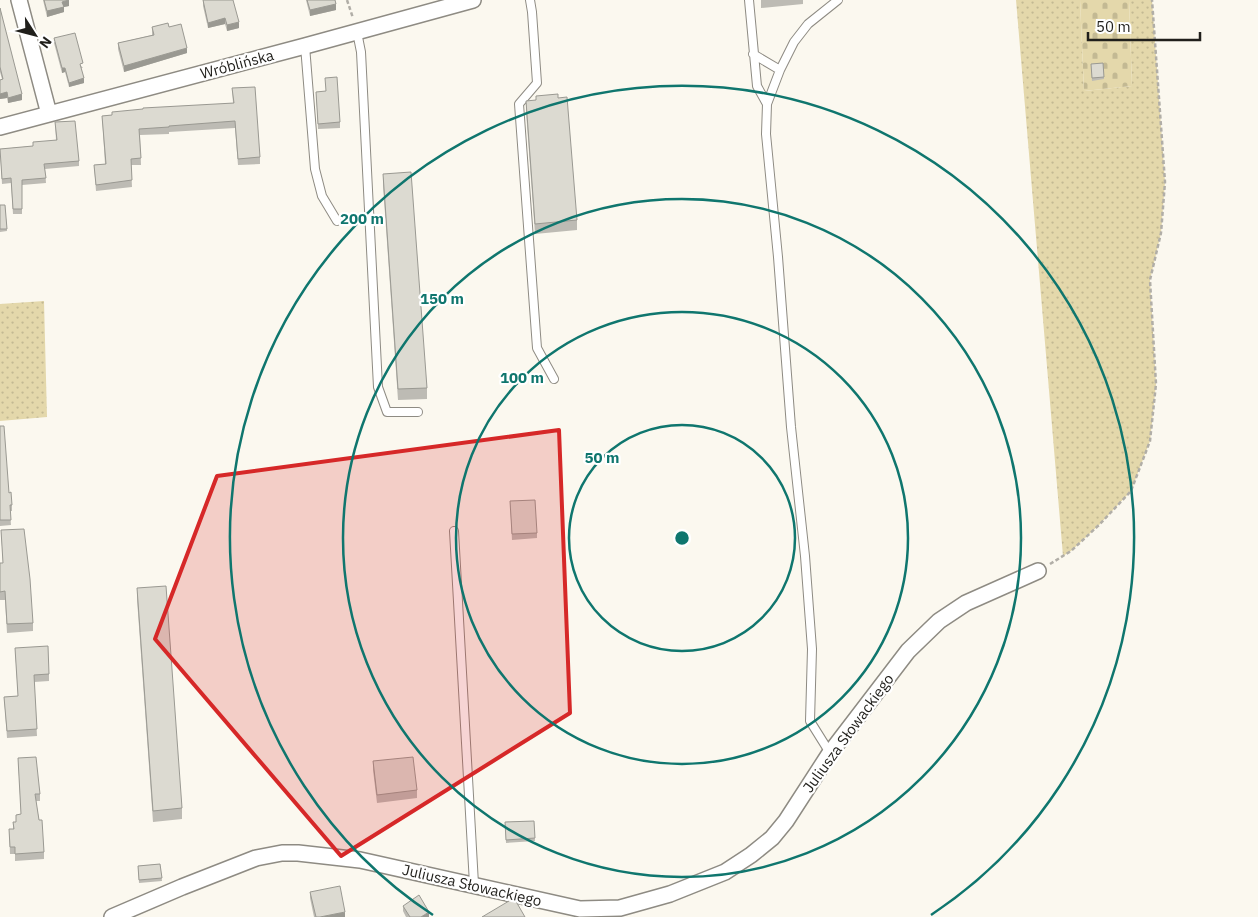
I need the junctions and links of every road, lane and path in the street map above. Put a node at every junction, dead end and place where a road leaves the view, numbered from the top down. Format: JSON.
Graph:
{"nodes":[{"id":1,"x":19,"y":0,"type":"edge"},
{"id":2,"x":347,"y":0,"type":"edge"},
{"id":3,"x":473,"y":0,"type":"edge"},
{"id":4,"x":530,"y":0,"type":"edge"},
{"id":5,"x":749,"y":0,"type":"edge"},
{"id":6,"x":838,"y":0,"type":"edge"},
{"id":7,"x":1152,"y":0,"type":"edge"},
{"id":8,"x":358,"y":32,"type":"junction"},
{"id":9,"x":305,"y":46,"type":"junction"},
{"id":10,"x":754,"y":54,"type":"junction"},
{"id":11,"x":780,"y":70,"type":"junction"},
{"id":12,"x":767,"y":104,"type":"junction"},
{"id":13,"x":49,"y":114,"type":"junction"},
{"id":14,"x":0,"y":127,"type":"edge"},
{"id":15,"x":337,"y":221,"type":"dead end"},
{"id":16,"x":554,"y":379,"type":"dead end"},
{"id":17,"x":418,"y":412,"type":"dead end"},
{"id":18,"x":454,"y":531,"type":"dead end"},
{"id":19,"x":1038,"y":571,"type":"joint"},
{"id":20,"x":830,"y":753,"type":"junction"},
{"id":21,"x":474,"y":884,"type":"junction"},
{"id":22,"x":112,"y":917,"type":"edge"}],
"edges":[{"from":1,"to":13,"type":"street"},
{"from":2,"to":8,"type":"path"},
{"from":3,"to":8,"type":"street","name":"Wróblińska"},
{"from":4,"to":16,"type":"lane"},
{"from":5,"to":10,"type":"lane"},
{"from":6,"to":11,"type":"lane"},
{"from":7,"to":19,"type":"path"},
{"from":8,"to":9,"type":"street","name":"Wróblińska"},
{"from":8,"to":17,"type":"lane"},
{"from":9,"to":13,"type":"street","name":"Wróblińska"},
{"from":9,"to":15,"type":"lane"},
{"from":10,"to":11,"type":"lane"},
{"from":10,"to":12,"type":"lane"},
{"from":11,"to":12,"type":"lane"},
{"from":12,"to":20,"type":"lane"},
{"from":13,"to":14,"type":"street","name":"Wróblińska"},
{"from":18,"to":21,"type":"lane"},
{"from":19,"to":20,"type":"street","name":"Juliusza Słowackiego"},
{"from":20,"to":21,"type":"street","name":"Juliusza Słowackiego"},
{"from":21,"to":22,"type":"street","name":"Juliusza Słowackiego"}]}
